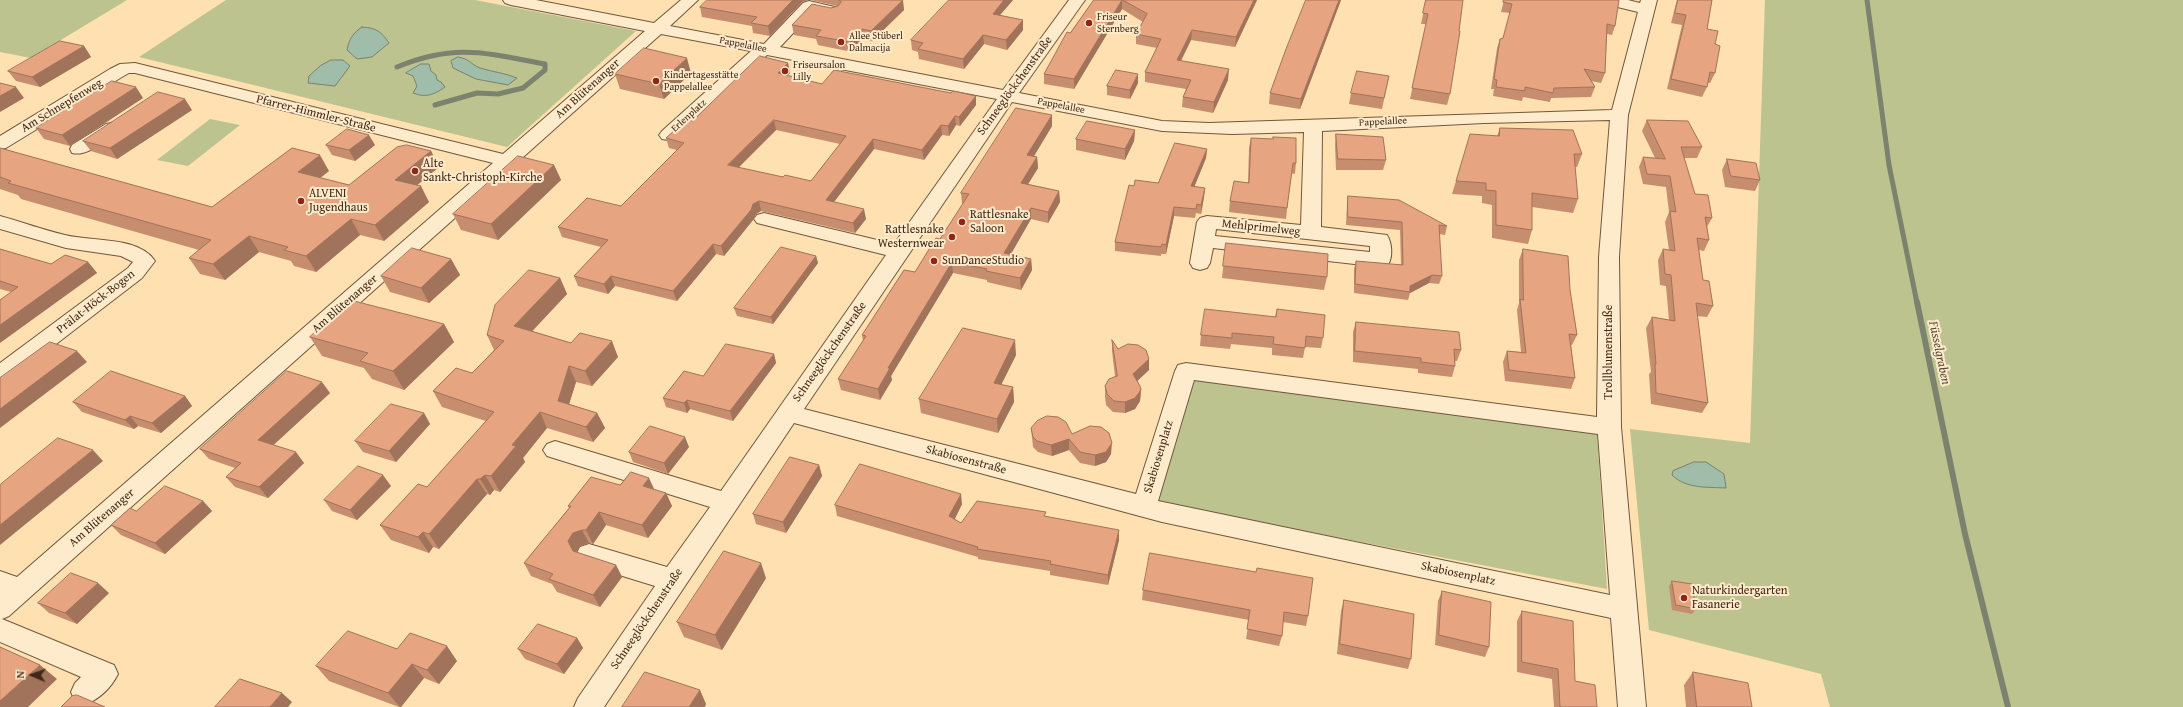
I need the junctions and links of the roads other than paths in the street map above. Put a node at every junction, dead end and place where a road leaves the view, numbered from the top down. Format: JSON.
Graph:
{"nodes":[{"id":1,"x":511,"y":0,"type":"edge"},
{"id":2,"x":690,"y":0,"type":"edge"},
{"id":3,"x":1076,"y":0,"type":"edge"},
{"id":4,"x":1607,"y":0,"type":"edge"},
{"id":5,"x":1648,"y":4,"type":"edge"},
{"id":6,"x":833,"y":11,"type":"edge"},
{"id":7,"x":657,"y":29,"type":"junction"},
{"id":8,"x":765,"y":50,"type":"junction"},
{"id":9,"x":126,"y":68,"type":"joint"},
{"id":10,"x":185,"y":81,"type":"junction"},
{"id":11,"x":165,"y":94,"type":"edge"},
{"id":12,"x":1007,"y":96,"type":"junction"},
{"id":13,"x":1619,"y":115,"type":"junction"},
{"id":14,"x":126,"y":119,"type":"edge"},
{"id":15,"x":1312,"y":126,"type":"junction"},
{"id":16,"x":668,"y":135,"type":"edge"},
{"id":17,"x":0,"y":144,"type":"edge"},
{"id":18,"x":79,"y":149,"type":"dead end"},
{"id":19,"x":507,"y":161,"type":"junction"},
{"id":20,"x":764,"y":219,"type":"dead end"},
{"id":21,"x":0,"y":222,"type":"edge"},
{"id":22,"x":1312,"y":233,"type":"junction"},
{"id":23,"x":1204,"y":241,"type":"junction"},
{"id":24,"x":899,"y":252,"type":"junction"},
{"id":25,"x":1200,"y":263,"type":"dead end"},
{"id":26,"x":0,"y":375,"type":"edge"},
{"id":27,"x":788,"y":413,"type":"junction"},
{"id":28,"x":1609,"y":427,"type":"junction"},
{"id":29,"x":555,"y":450,"type":"dead end"},
{"id":30,"x":726,"y":502,"type":"junction"},
{"id":31,"x":1144,"y":506,"type":"junction"},
{"id":32,"x":589,"y":555,"type":"edge"},
{"id":33,"x":673,"y":580,"type":"junction"},
{"id":34,"x":5,"y":597,"type":"edge"},
{"id":35,"x":1623,"y":609,"type":"junction"},
{"id":36,"x":0,"y":630,"type":"edge"},
{"id":37,"x":85,"y":692,"type":"dead end"},
{"id":38,"x":588,"y":707,"type":"edge"},
{"id":39,"x":1632,"y":707,"type":"edge"}],
"edges":[{"from":1,"to":7,"type":"street","name":"Pappelallee"},
{"from":2,"to":7,"type":"street","name":"Am Blütenanger"},
{"from":3,"to":12,"type":"street","name":"Schneeglöckchenstraße"},
{"from":4,"to":5,"type":"street"},
{"from":5,"to":13,"type":"street","name":"Trollblumenstraße"},
{"from":6,"to":8,"type":"street","name":"Erlenplatz"},
{"from":7,"to":8,"type":"street","name":"Pappelallee"},
{"from":7,"to":19,"type":"street","name":"Am Blütenanger"},
{"from":8,"to":12,"type":"street","name":"Pappelallee"},
{"from":8,"to":16,"type":"street","name":"Erlenplatz"},
{"from":9,"to":10,"type":"street","name":"Pfarrer-Himmler-Straße"},
{"from":9,"to":17,"type":"street","name":"Am Schnepfenweg"},
{"from":10,"to":11,"type":"street"},
{"from":10,"to":19,"type":"street","name":"Pfarrer-Himmler-Straße"},
{"from":12,"to":15,"type":"street","name":"Pappelallee"},
{"from":12,"to":24,"type":"street","name":"Schneeglöckchenstraße"},
{"from":13,"to":15,"type":"street","name":"Pappelallee"},
{"from":13,"to":28,"type":"street","name":"Trollblumenstraße"},
{"from":14,"to":18,"type":"street"},
{"from":15,"to":22,"type":"street","name":"Mehlprimelweg"},
{"from":19,"to":34,"type":"street","name":"Am Blütenanger"},
{"from":20,"to":24,"type":"street"},
{"from":21,"to":26,"type":"street","name":"Prälat-Höck-Bogen"},
{"from":22,"to":23,"type":"street","name":"Mehlprimelweg"},
{"from":22,"to":23,"type":"street","name":"Mehlprimelweg"},
{"from":23,"to":25,"type":"street","name":"Mehlprimelweg"},
{"from":24,"to":27,"type":"street","name":"Schneeglöckchenstraße"},
{"from":27,"to":30,"type":"street","name":"Schneeglöckchenstraße"},
{"from":27,"to":31,"type":"street","name":"Skabiosenstraße"},
{"from":28,"to":31,"type":"street","name":"Skabiosenplatz"},
{"from":28,"to":35,"type":"street","name":"Trollblumenstraße"},
{"from":29,"to":30,"type":"street"},
{"from":30,"to":33,"type":"street","name":"Schneeglöckchenstraße"},
{"from":31,"to":35,"type":"street","name":"Skabiosenplatz"},
{"from":32,"to":33,"type":"street"},
{"from":33,"to":38,"type":"street","name":"Schneeglöckchenstraße"},
{"from":35,"to":39,"type":"street","name":"Trollblumenstraße"},
{"from":36,"to":37,"type":"street"}]}
